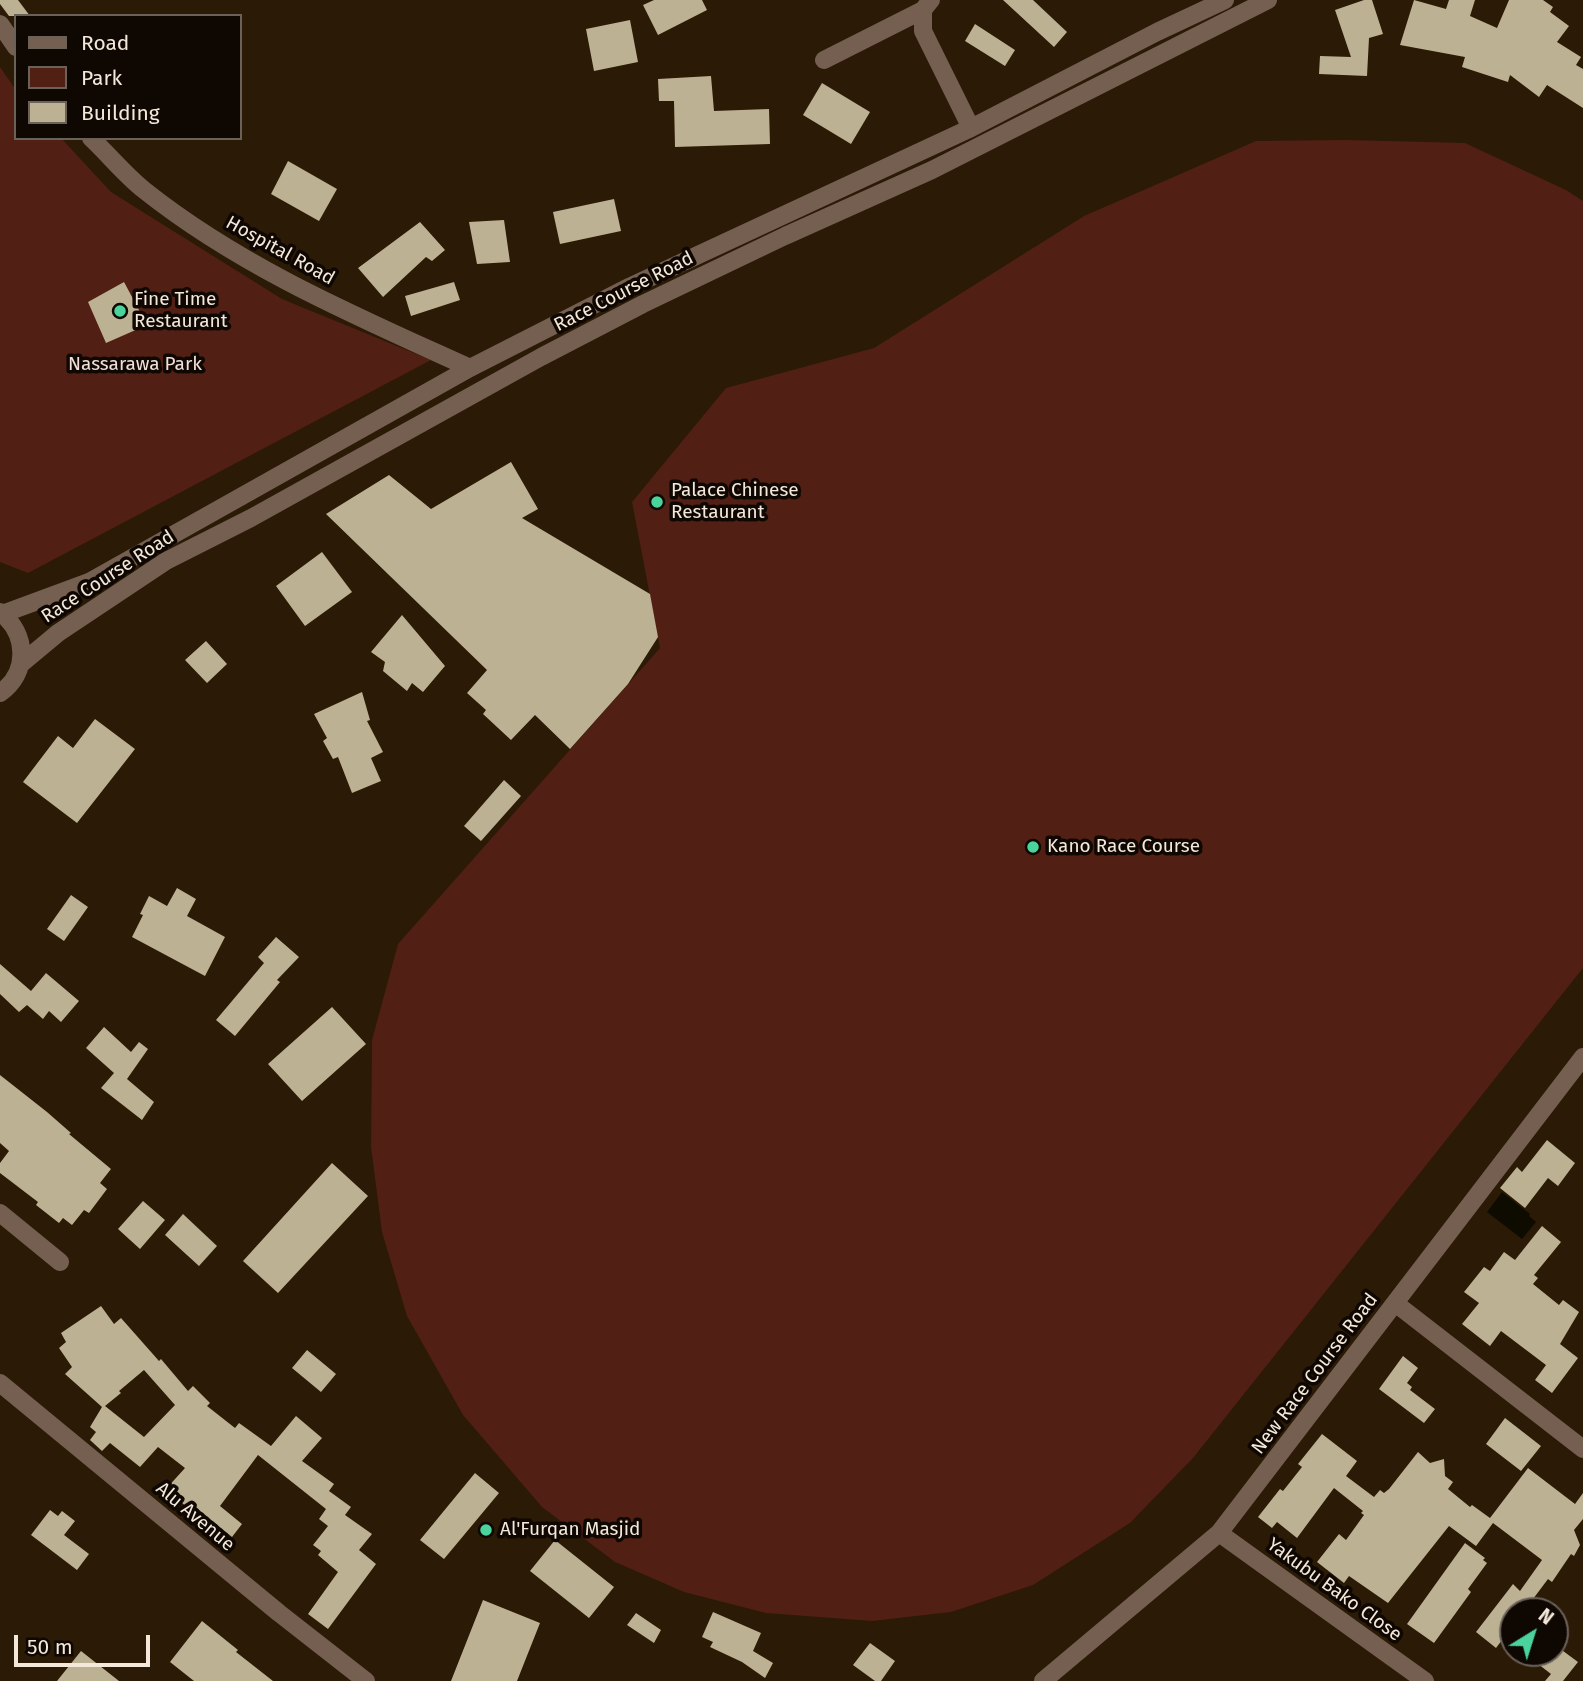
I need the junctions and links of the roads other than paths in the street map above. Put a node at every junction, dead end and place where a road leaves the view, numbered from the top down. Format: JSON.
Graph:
{"nodes":[{"id":1,"x":1225,"y":0,"type":"edge"},
{"id":2,"x":1268,"y":0,"type":"edge"},
{"id":3,"x":927,"y":5,"type":"edge"},
{"id":4,"x":0,"y":24,"type":"edge"},
{"id":5,"x":14,"y":44,"type":"edge"},
{"id":6,"x":824,"y":60,"type":"dead end"},
{"id":7,"x":971,"y":128,"type":"junction"},
{"id":8,"x":93,"y":140,"type":"edge"},
{"id":9,"x":470,"y":368,"type":"junction"},
{"id":10,"x":1,"y":613,"type":"edge"},
{"id":11,"x":22,"y":663,"type":"junction"},
{"id":12,"x":0,"y":693,"type":"edge"},
{"id":13,"x":1583,"y":1057,"type":"edge"},
{"id":14,"x":0,"y":1213,"type":"edge"},
{"id":15,"x":60,"y":1262,"type":"dead end"},
{"id":16,"x":1395,"y":1303,"type":"junction"},
{"id":17,"x":0,"y":1383,"type":"edge"},
{"id":18,"x":1583,"y":1449,"type":"edge"},
{"id":19,"x":1219,"y":1534,"type":"junction"},
{"id":20,"x":366,"y":1681,"type":"edge"},
{"id":21,"x":1043,"y":1681,"type":"edge"},
{"id":22,"x":1425,"y":1681,"type":"edge"}],
"edges":[{"from":1,"to":7,"type":"street","name":"Race Course Road"},
{"from":2,"to":11,"type":"street","name":"Race Course Road"},
{"from":3,"to":6,"type":"street"},
{"from":3,"to":7,"type":"street"},
{"from":4,"to":5,"type":"street"},
{"from":7,"to":9,"type":"street","name":"Race Course Road"},
{"from":8,"to":9,"type":"street","name":"Hospital Road"},
{"from":9,"to":10,"type":"street","name":"Race Course Road"},
{"from":10,"to":11,"type":"street"},
{"from":11,"to":12,"type":"street","name":"Race Course Road"},
{"from":13,"to":16,"type":"street","name":"New Race Course Road"},
{"from":14,"to":15,"type":"street"},
{"from":16,"to":18,"type":"street"},
{"from":16,"to":19,"type":"street","name":"New Race Course Road"},
{"from":17,"to":20,"type":"street","name":"Alu Avenue"},
{"from":19,"to":21,"type":"street","name":"New Race Course Road"},
{"from":19,"to":22,"type":"street","name":"Yakubu Bako Close"}]}
